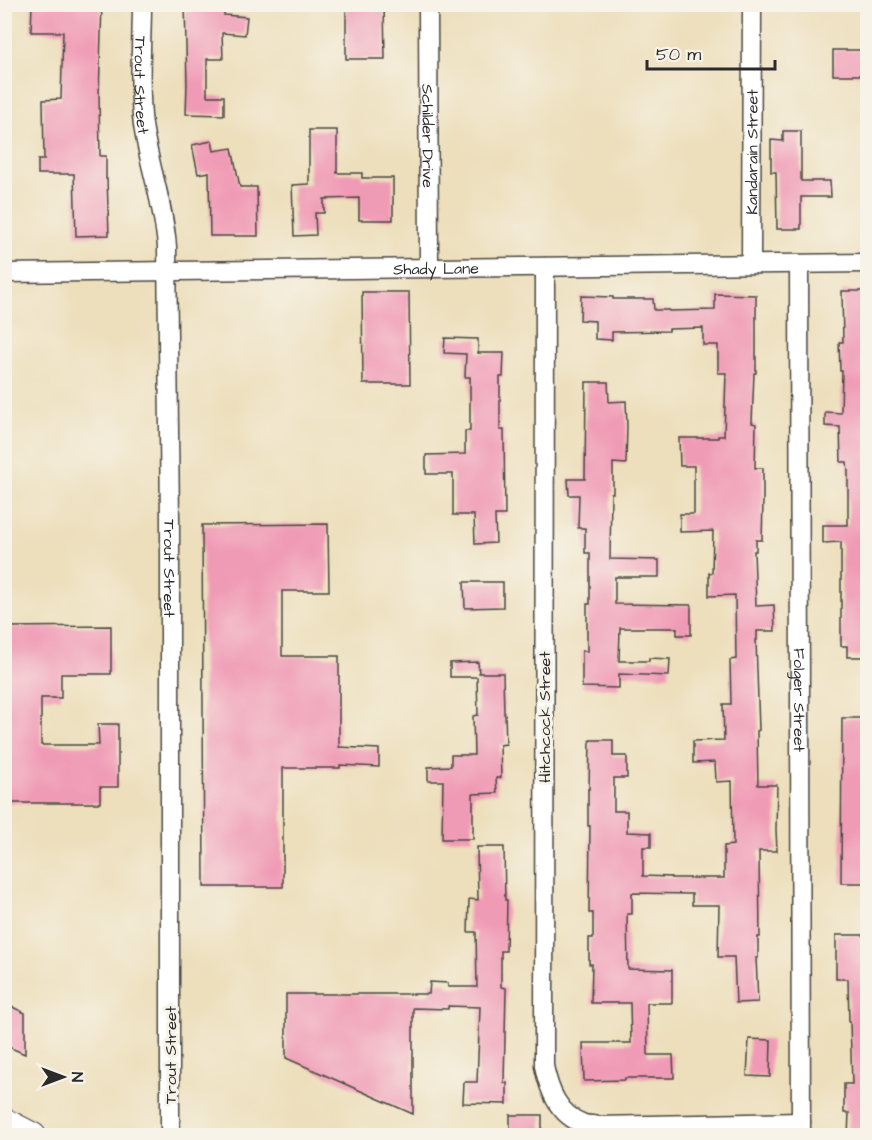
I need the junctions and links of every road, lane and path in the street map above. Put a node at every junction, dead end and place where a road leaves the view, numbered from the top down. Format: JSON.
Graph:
{"nodes":[{"id":1,"x":142,"y":4,"type":"edge"},
{"id":2,"x":428,"y":4,"type":"edge"},
{"id":3,"x":752,"y":4,"type":"edge"},
{"id":4,"x":751,"y":263,"type":"junction"},
{"id":5,"x":867,"y":263,"type":"edge"},
{"id":6,"x":799,"y":264,"type":"junction"},
{"id":7,"x":545,"y":267,"type":"junction"},
{"id":8,"x":429,"y":268,"type":"junction"},
{"id":9,"x":167,"y":271,"type":"junction"},
{"id":10,"x":4,"y":273,"type":"edge"},
{"id":11,"x":4,"y":1121,"type":"edge"},
{"id":12,"x":801,"y":1129,"type":"edge"},
{"id":13,"x":33,"y":1136,"type":"edge"},
{"id":14,"x":170,"y":1136,"type":"edge"}],
"edges":[{"from":1,"to":9,"type":"street","name":"Trout Street"},
{"from":2,"to":8,"type":"street","name":"Schilder Drive"},
{"from":3,"to":4,"type":"street","name":"Kandarain Street"},
{"from":4,"to":6,"type":"street","name":"Shady Lane"},
{"from":4,"to":7,"type":"street","name":"Shady Lane"},
{"from":5,"to":6,"type":"street","name":"Shady Lane"},
{"from":6,"to":12,"type":"street","name":"Folger Street"},
{"from":7,"to":8,"type":"street","name":"Shady Lane"},
{"from":7,"to":12,"type":"street","name":"Hitchcock Street"},
{"from":8,"to":9,"type":"street","name":"Shady Lane"},
{"from":9,"to":10,"type":"street","name":"Shady Lane"},
{"from":9,"to":14,"type":"street","name":"Trout Street"},
{"from":11,"to":13,"type":"main road"}]}
